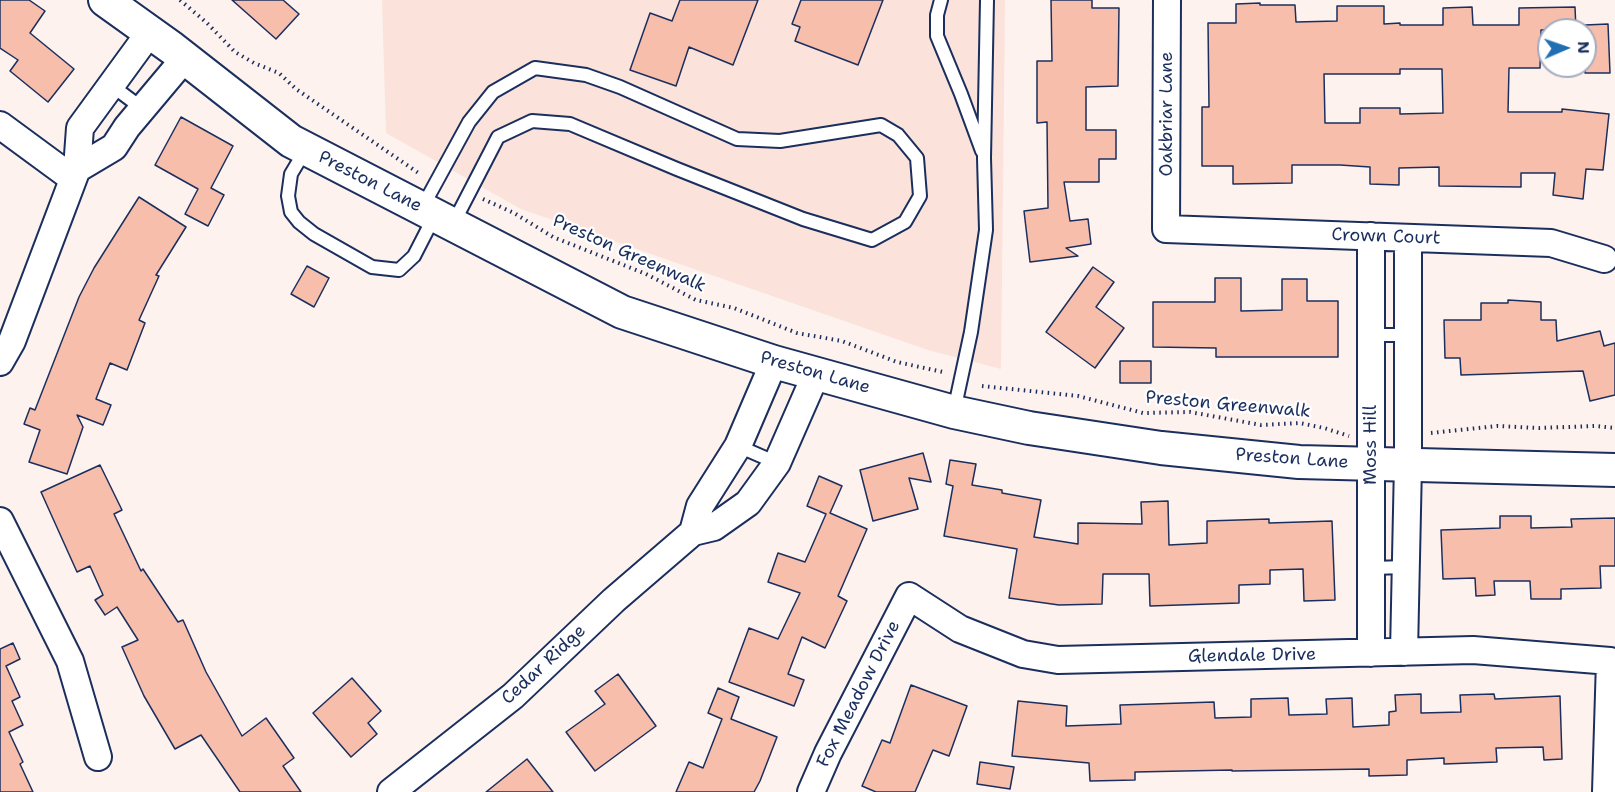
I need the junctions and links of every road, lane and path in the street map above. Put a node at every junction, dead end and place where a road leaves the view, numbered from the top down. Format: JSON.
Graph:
{"nodes":[{"id":1,"x":105,"y":0,"type":"edge"},
{"id":2,"x":180,"y":0,"type":"edge"},
{"id":3,"x":941,"y":0,"type":"edge"},
{"id":4,"x":987,"y":0,"type":"edge"},
{"id":5,"x":1167,"y":0,"type":"edge"},
{"id":6,"x":150,"y":32,"type":"junction"},
{"id":7,"x":185,"y":58,"type":"junction"},
{"id":8,"x":111,"y":85,"type":"junction"},
{"id":9,"x":143,"y":109,"type":"junction"},
{"id":10,"x":0,"y":125,"type":"edge"},
{"id":11,"x":306,"y":149,"type":"junction"},
{"id":12,"x":984,"y":158,"type":"junction"},
{"id":13,"x":74,"y":173,"type":"junction"},
{"id":14,"x":420,"y":174,"type":"dead end"},
{"id":15,"x":482,"y":199,"type":"dead end"},
{"id":16,"x":436,"y":216,"type":"junction"},
{"id":17,"x":1166,"y":229,"type":"joint"},
{"id":18,"x":1371,"y":236,"type":"junction"},
{"id":19,"x":1408,"y":238,"type":"junction"},
{"id":20,"x":1604,"y":259,"type":"dead end"},
{"id":21,"x":1407,"y":335,"type":"junction"},
{"id":22,"x":1371,"y":336,"type":"junction"},
{"id":23,"x":0,"y":362,"type":"edge"},
{"id":24,"x":774,"y":362,"type":"junction"},
{"id":25,"x":943,"y":372,"type":"dead end"},
{"id":26,"x":816,"y":374,"type":"junction"},
{"id":27,"x":982,"y":386,"type":"dead end"},
{"id":28,"x":954,"y":412,"type":"junction"},
{"id":29,"x":1615,"y":428,"type":"edge"},
{"id":30,"x":738,"y":446,"type":"junction"},
{"id":31,"x":1371,"y":450,"type":"junction"},
{"id":32,"x":1408,"y":451,"type":"junction"},
{"id":33,"x":777,"y":463,"type":"junction"},
{"id":34,"x":1615,"y":470,"type":"edge"},
{"id":35,"x":0,"y":521,"type":"edge"},
{"id":36,"x":693,"y":532,"type":"junction"},
{"id":37,"x":1406,"y":567,"type":"junction"},
{"id":38,"x":1371,"y":568,"type":"junction"},
{"id":39,"x":909,"y":596,"type":"joint"},
{"id":40,"x":1404,"y":652,"type":"junction"},
{"id":41,"x":1371,"y":653,"type":"junction"},
{"id":42,"x":98,"y":756,"type":"dead end"},
{"id":43,"x":391,"y":792,"type":"edge"},
{"id":44,"x":811,"y":792,"type":"edge"},
{"id":45,"x":1606,"y":792,"type":"edge"}],
"edges":[{"from":1,"to":6,"type":"street","name":"Preston Lane"},
{"from":2,"to":14,"type":"path"},
{"from":3,"to":12,"type":"lane"},
{"from":4,"to":12,"type":"lane"},
{"from":5,"to":17,"type":"street","name":"Oakbriar Lane"},
{"from":6,"to":7,"type":"street","name":"Preston Lane"},
{"from":6,"to":8,"type":"street"},
{"from":7,"to":9,"type":"street"},
{"from":7,"to":11,"type":"street","name":"Preston Lane"},
{"from":8,"to":9,"type":"lane"},
{"from":8,"to":13,"type":"street"},
{"from":9,"to":13,"type":"street"},
{"from":10,"to":13,"type":"street"},
{"from":11,"to":16,"type":"street","name":"Preston Lane"},
{"from":11,"to":16,"type":"lane"},
{"from":12,"to":28,"type":"lane"},
{"from":13,"to":23,"type":"street"},
{"from":15,"to":25,"type":"path","name":"Preston Greenwalk"},
{"from":16,"to":16,"type":"lane"},
{"from":16,"to":24,"type":"street","name":"Preston Lane"},
{"from":17,"to":18,"type":"street","name":"Crown Court"},
{"from":18,"to":19,"type":"street","name":"Crown Court"},
{"from":18,"to":22,"type":"street","name":"Moss Hill"},
{"from":19,"to":20,"type":"street","name":"Crown Court"},
{"from":19,"to":21,"type":"street","name":"Moss Hill"},
{"from":21,"to":22,"type":"lane"},
{"from":21,"to":32,"type":"street","name":"Moss Hill"},
{"from":22,"to":31,"type":"street","name":"Moss Hill"},
{"from":24,"to":26,"type":"street","name":"Preston Lane"},
{"from":24,"to":30,"type":"street"},
{"from":26,"to":28,"type":"street","name":"Preston Lane"},
{"from":26,"to":33,"type":"street","name":"Cedar Ridge"},
{"from":27,"to":31,"type":"path","name":"Preston Greenwalk"},
{"from":28,"to":31,"type":"street","name":"Preston Lane"},
{"from":29,"to":32,"type":"path"},
{"from":30,"to":33,"type":"lane"},
{"from":30,"to":36,"type":"street"},
{"from":31,"to":32,"type":"street","name":"Preston Lane"},
{"from":31,"to":38,"type":"street","name":"Moss Hill"},
{"from":32,"to":34,"type":"street","name":"Preston Lane"},
{"from":32,"to":37,"type":"street","name":"Moss Hill"},
{"from":33,"to":36,"type":"street","name":"Cedar Ridge"},
{"from":35,"to":42,"type":"street"},
{"from":36,"to":43,"type":"street","name":"Cedar Ridge"},
{"from":37,"to":38,"type":"lane"},
{"from":37,"to":40,"type":"street","name":"Moss Hill"},
{"from":38,"to":41,"type":"street","name":"Moss Hill"},
{"from":39,"to":41,"type":"street","name":"Glendale Drive"},
{"from":39,"to":44,"type":"street","name":"Fox Meadow Drive"},
{"from":40,"to":41,"type":"street","name":"Glendale Drive"},
{"from":40,"to":45,"type":"street","name":"Glendale Drive"}]}
